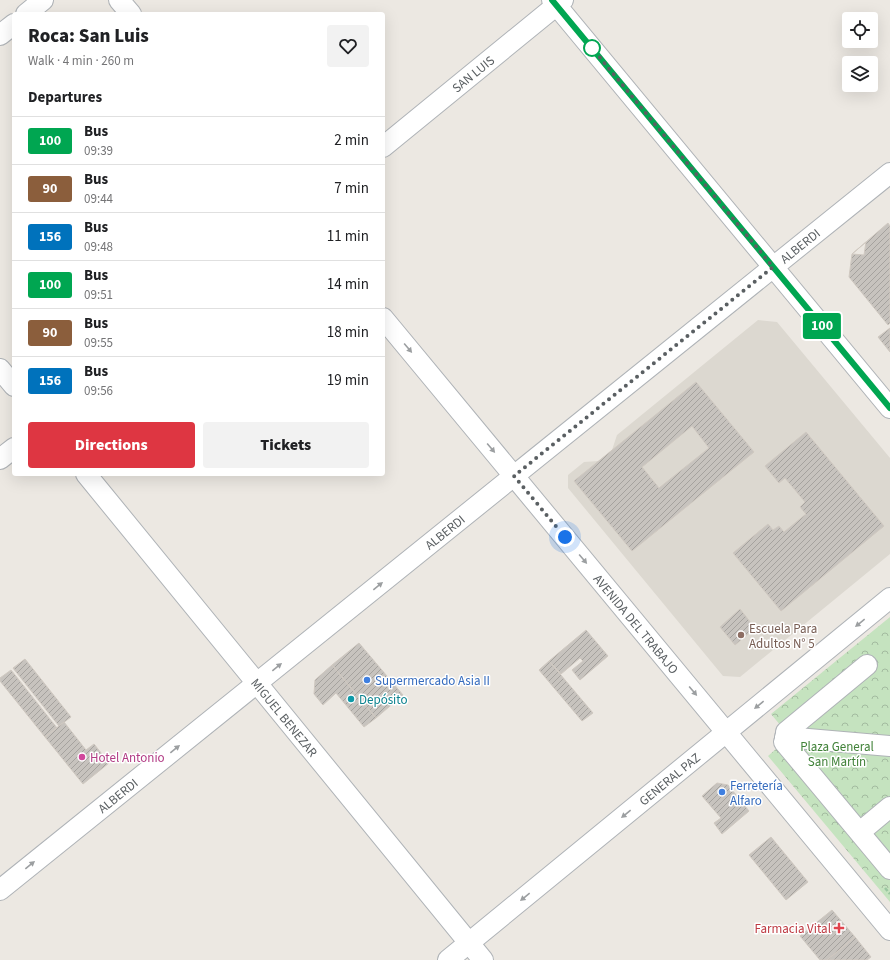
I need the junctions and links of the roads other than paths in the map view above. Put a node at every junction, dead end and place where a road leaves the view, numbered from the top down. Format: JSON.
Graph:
{"nodes":[{"id":1,"x":43,"y":0,"type":"edge"},
{"id":2,"x":119,"y":0,"type":"edge"},
{"id":3,"x":557,"y":2,"type":"edge"},
{"id":4,"x":28,"y":12,"type":"edge"},
{"id":5,"x":129,"y":12,"type":"edge"},
{"id":6,"x":12,"y":26,"type":"edge"},
{"id":7,"x":0,"y":35,"type":"edge"},
{"id":8,"x":385,"y":145,"type":"edge"},
{"id":9,"x":890,"y":173,"type":"edge"},
{"id":10,"x":773,"y":267,"type":"junction"},
{"id":11,"x":385,"y":320,"type":"edge"},
{"id":12,"x":0,"y":369,"type":"edge"},
{"id":13,"x":12,"y":384,"type":"edge"},
{"id":14,"x":890,"y":408,"type":"edge"},
{"id":15,"x":12,"y":450,"type":"edge"},
{"id":16,"x":0,"y":459,"type":"edge"},
{"id":17,"x":88,"y":476,"type":"edge"},
{"id":18,"x":514,"y":476,"type":"junction"},
{"id":19,"x":890,"y":598,"type":"edge"},
{"id":20,"x":867,"y":665,"type":"dead end"},
{"id":21,"x":257,"y":683,"type":"junction"},
{"id":22,"x":726,"y":732,"type":"junction"},
{"id":23,"x":785,"y":737,"type":"junction"},
{"id":24,"x":890,"y":746,"type":"edge"},
{"id":25,"x":890,"y":807,"type":"edge"},
{"id":26,"x":860,"y":832,"type":"junction"},
{"id":27,"x":890,"y":869,"type":"edge"},
{"id":28,"x":0,"y":890,"type":"edge"},
{"id":29,"x":890,"y":930,"type":"edge"},
{"id":30,"x":469,"y":943,"type":"junction"},
{"id":31,"x":448,"y":960,"type":"edge"},
{"id":32,"x":483,"y":960,"type":"edge"}],
"edges":[{"from":1,"to":4,"type":"street"},
{"from":2,"to":5,"type":"street"},
{"from":3,"to":8,"type":"street","name":"SAN LUIS"},
{"from":3,"to":10,"type":"street"},
{"from":6,"to":7,"type":"street"},
{"from":9,"to":10,"type":"street","name":"ALBERDI"},
{"from":10,"to":14,"type":"street"},
{"from":10,"to":18,"type":"street","name":"ALBERDI"},
{"from":11,"to":18,"type":"street","name":"AVENIDA DEL TRABAJO","one_way":true},
{"from":12,"to":13,"type":"street"},
{"from":15,"to":16,"type":"street"},
{"from":17,"to":21,"type":"street","name":"MIGUEL BENEZAR"},
{"from":21,"to":18,"type":"street","name":"ALBERDI","one_way":true},
{"from":18,"to":22,"type":"street","name":"AVENIDA DEL TRABAJO","one_way":true},
{"from":19,"to":22,"type":"street","name":"GENERAL PAZ","one_way":true},
{"from":20,"to":23,"type":"street"},
{"from":28,"to":21,"type":"street","name":"ALBERDI","one_way":true},
{"from":21,"to":30,"type":"street","name":"MIGUEL BENEZAR"},
{"from":22,"to":29,"type":"street","name":"AVENIDA DEL TRABAJO"},
{"from":22,"to":30,"type":"street","name":"GENERAL PAZ","one_way":true},
{"from":23,"to":24,"type":"street"},
{"from":23,"to":26,"type":"street"},
{"from":25,"to":26,"type":"street"},
{"from":26,"to":27,"type":"street"},
{"from":30,"to":31,"type":"street","name":"GENERAL PAZ"},
{"from":30,"to":32,"type":"street","name":"MIGUEL BENEZAR"}]}
